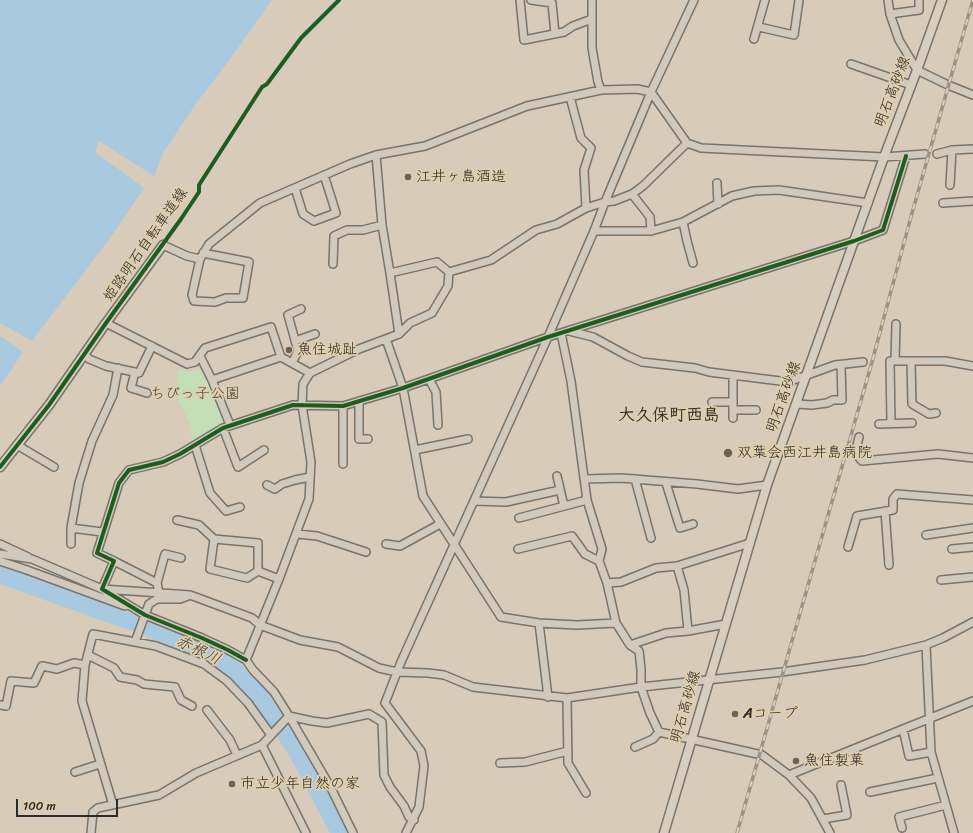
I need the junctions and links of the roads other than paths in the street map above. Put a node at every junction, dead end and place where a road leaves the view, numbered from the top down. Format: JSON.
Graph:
{"nodes":[{"id":1,"x":520,"y":0,"type":"edge"},
{"id":2,"x":531,"y":0,"type":"edge"},
{"id":3,"x":592,"y":0,"type":"edge"},
{"id":4,"x":694,"y":0,"type":"edge"},
{"id":5,"x":765,"y":0,"type":"edge"},
{"id":6,"x":799,"y":0,"type":"edge"},
{"id":7,"x":888,"y":0,"type":"edge"},
{"id":8,"x":919,"y":0,"type":"edge"},
{"id":9,"x":942,"y":0,"type":"edge"},
{"id":10,"x":890,"y":14,"type":"junction"},
{"id":11,"x":592,"y":19,"type":"junction"},
{"id":12,"x":758,"y":27,"type":"junction"},
{"id":13,"x":555,"y":34,"type":"junction"},
{"id":14,"x":754,"y":39,"type":"dead end"},
{"id":15,"x":851,"y":64,"type":"dead end"},
{"id":16,"x":917,"y":70,"type":"junction"},
{"id":17,"x":911,"y":85,"type":"junction"},
{"id":18,"x":601,"y":90,"type":"junction"},
{"id":19,"x":651,"y":92,"type":"junction"},
{"id":20,"x":973,"y":95,"type":"edge"},
{"id":21,"x":570,"y":97,"type":"junction"},
{"id":22,"x":687,"y":143,"type":"junction"},
{"id":23,"x":973,"y":149,"type":"edge"},
{"id":24,"x":952,"y":150,"type":"junction"},
{"id":25,"x":925,"y":154,"type":"dead end"},
{"id":26,"x":937,"y":154,"type":"dead end"},
{"id":27,"x":376,"y":155,"type":"junction"},
{"id":28,"x":906,"y":156,"type":"junction"},
{"id":29,"x":884,"y":157,"type":"junction"},
{"id":30,"x":324,"y":176,"type":"junction"},
{"id":31,"x":717,"y":183,"type":"dead end"},
{"id":32,"x":950,"y":185,"type":"dead end"},
{"id":33,"x":295,"y":188,"type":"junction"},
{"id":34,"x":632,"y":194,"type":"junction"},
{"id":35,"x":973,"y":201,"type":"edge"},
{"id":36,"x":605,"y":202,"type":"junction"},
{"id":37,"x":868,"y":203,"type":"junction"},
{"id":38,"x":943,"y":203,"type":"dead end"},
{"id":39,"x":718,"y":204,"type":"junction"},
{"id":40,"x":586,"y":208,"type":"junction"},
{"id":41,"x":683,"y":222,"type":"junction"},
{"id":42,"x":382,"y":225,"type":"junction"},
{"id":43,"x":594,"y":231,"type":"junction"},
{"id":44,"x":651,"y":231,"type":"junction"},
{"id":45,"x":854,"y":241,"type":"junction"},
{"id":46,"x":163,"y":245,"type":"joint"},
{"id":47,"x":202,"y":256,"type":"junction"},
{"id":48,"x":693,"y":263,"type":"dead end"},
{"id":49,"x":333,"y":264,"type":"dead end"},
{"id":50,"x":449,"y":272,"type":"junction"},
{"id":51,"x":390,"y":273,"type":"junction"},
{"id":52,"x":302,"y":309,"type":"dead end"},
{"id":53,"x":106,"y":323,"type":"junction"},
{"id":54,"x":896,"y":324,"type":"dead end"},
{"id":55,"x":568,"y":330,"type":"junction"},
{"id":56,"x":561,"y":333,"type":"junction"},
{"id":57,"x":316,"y":334,"type":"dead end"},
{"id":58,"x":399,"y":334,"type":"junction"},
{"id":59,"x":548,"y":337,"type":"junction"},
{"id":60,"x":386,"y":339,"type":"junction"},
{"id":61,"x":295,"y":341,"type":"junction"},
{"id":62,"x":152,"y":346,"type":"junction"},
{"id":63,"x":84,"y":354,"type":"junction"},
{"id":64,"x":200,"y":356,"type":"junction"},
{"id":65,"x":281,"y":358,"type":"junction"},
{"id":66,"x":895,"y":361,"type":"junction"},
{"id":67,"x":911,"y":361,"type":"junction"},
{"id":68,"x":863,"y":362,"type":"dead end"},
{"id":69,"x":292,"y":363,"type":"junction"},
{"id":70,"x":841,"y":365,"type":"junction"},
{"id":71,"x":973,"y":366,"type":"edge"},
{"id":72,"x":118,"y":368,"type":"junction"},
{"id":73,"x":135,"y":372,"type":"junction"},
{"id":74,"x":310,"y":373,"type":"junction"},
{"id":75,"x":733,"y":376,"type":"junction"},
{"id":76,"x":807,"y":376,"type":"junction"},
{"id":77,"x":429,"y":379,"type":"junction"},
{"id":78,"x":212,"y":380,"type":"junction"},
{"id":79,"x":403,"y":388,"type":"junction"},
{"id":80,"x":147,"y":393,"type":"dead end"},
{"id":81,"x":359,"y":401,"type":"junction"},
{"id":82,"x":712,"y":402,"type":"dead end"},
{"id":83,"x":733,"y":402,"type":"junction"},
{"id":84,"x":797,"y":404,"type":"junction"},
{"id":85,"x":302,"y":405,"type":"junction"},
{"id":86,"x":343,"y":406,"type":"junction"},
{"id":87,"x":733,"y":410,"type":"junction"},
{"id":88,"x":756,"y":410,"type":"dead end"},
{"id":89,"x":936,"y":413,"type":"dead end"},
{"id":90,"x":733,"y":418,"type":"dead end"},
{"id":91,"x":891,"y":423,"type":"junction"},
{"id":92,"x":912,"y":423,"type":"dead end"},
{"id":93,"x":879,"y":424,"type":"dead end"},
{"id":94,"x":438,"y":425,"type":"dead end"},
{"id":95,"x":227,"y":427,"type":"junction"},
{"id":96,"x":859,"y":437,"type":"dead end"},
{"id":97,"x":468,"y":439,"type":"dead end"},
{"id":98,"x":368,"y":440,"type":"dead end"},
{"id":99,"x":17,"y":445,"type":"junction"},
{"id":100,"x":195,"y":445,"type":"junction"},
{"id":101,"x":264,"y":450,"type":"dead end"},
{"id":102,"x":415,"y":450,"type":"junction"},
{"id":103,"x":973,"y":458,"type":"edge"},
{"id":104,"x":343,"y":464,"type":"dead end"},
{"id":105,"x":0,"y":467,"type":"edge"},
{"id":106,"x":54,"y":467,"type":"dead end"},
{"id":107,"x":557,"y":476,"type":"dead end"},
{"id":108,"x":310,"y":477,"type":"junction"},
{"id":109,"x":584,"y":479,"type":"junction"},
{"id":110,"x":635,"y":479,"type":"junction"},
{"id":111,"x":666,"y":482,"type":"junction"},
{"id":112,"x":267,"y":485,"type":"dead end"},
{"id":113,"x":767,"y":485,"type":"junction"},
{"id":114,"x":560,"y":490,"type":"junction"},
{"id":115,"x":587,"y":500,"type":"junction"},
{"id":116,"x":973,"y":500,"type":"edge"},
{"id":117,"x":474,"y":501,"type":"junction"},
{"id":118,"x":564,"y":506,"type":"junction"},
{"id":119,"x":240,"y":507,"type":"dead end"},
{"id":120,"x":885,"y":511,"type":"junction"},
{"id":121,"x":519,"y":518,"type":"dead end"},
{"id":122,"x":177,"y":520,"type":"dead end"},
{"id":123,"x":440,"y":524,"type":"junction"},
{"id":124,"x":693,"y":524,"type":"dead end"},
{"id":125,"x":71,"y":528,"type":"junction"},
{"id":126,"x":973,"y":528,"type":"edge"},
{"id":127,"x":102,"y":532,"type":"junction"},
{"id":128,"x":297,"y":534,"type":"junction"},
{"id":129,"x":926,"y":535,"type":"dead end"},
{"id":130,"x":651,"y":538,"type":"dead end"},
{"id":131,"x":214,"y":539,"type":"junction"},
{"id":132,"x":750,"y":543,"type":"junction"},
{"id":133,"x":0,"y":544,"type":"edge"},
{"id":134,"x":71,"y":544,"type":"dead end"},
{"id":135,"x":386,"y":544,"type":"dead end"},
{"id":136,"x":454,"y":545,"type":"junction"},
{"id":137,"x":848,"y":547,"type":"dead end"},
{"id":138,"x":973,"y":547,"type":"edge"},
{"id":139,"x":518,"y":549,"type":"dead end"},
{"id":140,"x":952,"y":549,"type":"dead end"},
{"id":141,"x":366,"y":552,"type":"dead end"},
{"id":142,"x":0,"y":554,"type":"edge"},
{"id":143,"x":32,"y":558,"type":"junction"},
{"id":144,"x":180,"y":558,"type":"dead end"},
{"id":145,"x":114,"y":561,"type":"junction"},
{"id":146,"x":599,"y":561,"type":"junction"},
{"id":147,"x":0,"y":562,"type":"edge"},
{"id":148,"x":890,"y":565,"type":"dead end"},
{"id":149,"x":677,"y":566,"type":"junction"},
{"id":150,"x":258,"y":571,"type":"junction"},
{"id":151,"x":973,"y":577,"type":"edge"},
{"id":152,"x":279,"y":579,"type":"junction"},
{"id":153,"x":941,"y":580,"type":"dead end"},
{"id":154,"x":157,"y":583,"type":"junction"},
{"id":155,"x":607,"y":583,"type":"junction"},
{"id":156,"x":102,"y":588,"type":"junction"},
{"id":157,"x":159,"y":593,"type":"junction"},
{"id":158,"x":190,"y":595,"type":"junction"},
{"id":159,"x":143,"y":613,"type":"junction"},
{"id":160,"x":539,"y":622,"type":"junction"},
{"id":161,"x":973,"y":622,"type":"edge"},
{"id":162,"x":616,"y":623,"type":"junction"},
{"id":163,"x":726,"y":624,"type":"junction"},
{"id":164,"x":260,"y":626,"type":"junction"},
{"id":165,"x":688,"y":631,"type":"junction"},
{"id":166,"x":135,"y":642,"type":"junction"},
{"id":167,"x":630,"y":645,"type":"junction"},
{"id":168,"x":926,"y":645,"type":"junction"},
{"id":169,"x":88,"y":656,"type":"junction"},
{"id":170,"x":246,"y":660,"type":"junction"},
{"id":171,"x":86,"y":665,"type":"junction"},
{"id":172,"x":397,"y":672,"type":"junction"},
{"id":173,"x":709,"y":679,"type":"junction"},
{"id":174,"x":641,"y":687,"type":"junction"},
{"id":175,"x":548,"y":697,"type":"junction"},
{"id":176,"x":568,"y":698,"type":"junction"},
{"id":177,"x":973,"y":700,"type":"edge"},
{"id":178,"x":0,"y":705,"type":"edge"},
{"id":179,"x":192,"y":706,"type":"dead end"},
{"id":180,"x":207,"y":710,"type":"dead end"},
{"id":181,"x":289,"y":716,"type":"junction"},
{"id":182,"x":930,"y":718,"type":"junction"},
{"id":183,"x":903,"y":729,"type":"junction"},
{"id":184,"x":659,"y":732,"type":"junction"},
{"id":185,"x":271,"y":734,"type":"junction"},
{"id":186,"x":692,"y":740,"type":"junction"},
{"id":187,"x":262,"y":746,"type":"junction"},
{"id":188,"x":636,"y":747,"type":"dead end"},
{"id":189,"x":568,"y":751,"type":"junction"},
{"id":190,"x":931,"y":752,"type":"junction"},
{"id":191,"x":237,"y":755,"type":"junction"},
{"id":192,"x":500,"y":763,"type":"dead end"},
{"id":193,"x":100,"y":764,"type":"junction"},
{"id":194,"x":75,"y":772,"type":"dead end"},
{"id":195,"x":789,"y":775,"type":"junction"},
{"id":196,"x":938,"y":778,"type":"junction"},
{"id":197,"x":841,"y":785,"type":"dead end"},
{"id":198,"x":870,"y":792,"type":"dead end"},
{"id":199,"x":586,"y":793,"type":"dead end"},
{"id":200,"x":113,"y":805,"type":"junction"},
{"id":201,"x":946,"y":806,"type":"junction"},
{"id":202,"x":823,"y":819,"type":"junction"},
{"id":203,"x":414,"y":820,"type":"junction"},
{"id":204,"x":902,"y":828,"type":"dead end"},
{"id":205,"x":91,"y":833,"type":"edge"},
{"id":206,"x":306,"y":833,"type":"edge"},
{"id":207,"x":353,"y":833,"type":"edge"},
{"id":208,"x":406,"y":833,"type":"edge"},
{"id":209,"x":664,"y":833,"type":"edge"},
{"id":210,"x":830,"y":833,"type":"edge"},
{"id":211,"x":954,"y":833,"type":"edge"}],
"edges":[{"from":1,"to":13,"type":"street"},
{"from":2,"to":13,"type":"street"},
{"from":3,"to":11,"type":"street"},
{"from":4,"to":19,"type":"street"},
{"from":5,"to":12,"type":"street"},
{"from":6,"to":12,"type":"street"},
{"from":7,"to":10,"type":"street"},
{"from":8,"to":10,"type":"street"},
{"from":9,"to":16,"type":"main road","name":"明石高砂線"},
{"from":10,"to":16,"type":"street"},
{"from":11,"to":13,"type":"street"},
{"from":11,"to":18,"type":"street"},
{"from":12,"to":14,"type":"street"},
{"from":15,"to":17,"type":"street"},
{"from":16,"to":17,"type":"main road","name":"明石高砂線"},
{"from":16,"to":20,"type":"street"},
{"from":17,"to":29,"type":"main road","name":"明石高砂線"},
{"from":18,"to":19,"type":"street"},
{"from":18,"to":21,"type":"street"},
{"from":19,"to":22,"type":"street"},
{"from":19,"to":36,"type":"street"},
{"from":21,"to":27,"type":"street"},
{"from":21,"to":40,"type":"street"},
{"from":22,"to":29,"type":"street"},
{"from":22,"to":34,"type":"street"},
{"from":23,"to":24,"type":"street"},
{"from":24,"to":26,"type":"street"},
{"from":24,"to":32,"type":"street"},
{"from":25,"to":28,"type":"street"},
{"from":27,"to":30,"type":"street"},
{"from":27,"to":42,"type":"street"},
{"from":28,"to":29,"type":"street"},
{"from":28,"to":45,"type":"street"},
{"from":29,"to":37,"type":"main road","name":"明石高砂線"},
{"from":30,"to":33,"type":"street"},
{"from":30,"to":33,"type":"street"},
{"from":31,"to":39,"type":"street"},
{"from":33,"to":47,"type":"street"},
{"from":34,"to":36,"type":"street"},
{"from":34,"to":44,"type":"street"},
{"from":35,"to":38,"type":"street"},
{"from":36,"to":40,"type":"street"},
{"from":36,"to":43,"type":"street"},
{"from":37,"to":39,"type":"street"},
{"from":37,"to":45,"type":"main road","name":"明石高砂線"},
{"from":39,"to":41,"type":"street"},
{"from":40,"to":50,"type":"street"},
{"from":41,"to":44,"type":"street"},
{"from":41,"to":48,"type":"street"},
{"from":42,"to":49,"type":"street"},
{"from":42,"to":51,"type":"street"},
{"from":43,"to":44,"type":"street"},
{"from":43,"to":59,"type":"street"},
{"from":45,"to":55,"type":"street"},
{"from":45,"to":76,"type":"main road","name":"明石高砂線"},
{"from":46,"to":47,"type":"street"},
{"from":46,"to":53,"type":"main road","name":"姫路明石自転車道線"},
{"from":47,"to":47,"type":"street"},
{"from":50,"to":51,"type":"street"},
{"from":50,"to":58,"type":"street"},
{"from":51,"to":58,"type":"street"},
{"from":52,"to":61,"type":"street"},
{"from":53,"to":62,"type":"street"},
{"from":53,"to":63,"type":"main road","name":"姫路明石自転車道線"},
{"from":54,"to":66,"type":"street"},
{"from":55,"to":56,"type":"street"},
{"from":55,"to":75,"type":"street"},
{"from":56,"to":59,"type":"street"},
{"from":56,"to":109,"type":"street"},
{"from":57,"to":61,"type":"street"},
{"from":58,"to":60,"type":"street"},
{"from":59,"to":77,"type":"street"},
{"from":59,"to":117,"type":"street"},
{"from":60,"to":74,"type":"street"},
{"from":60,"to":79,"type":"street"},
{"from":61,"to":69,"type":"street"},
{"from":62,"to":64,"type":"street"},
{"from":62,"to":73,"type":"street"},
{"from":63,"to":72,"type":"street"},
{"from":63,"to":99,"type":"main road","name":"姫路明石自転車道線"},
{"from":64,"to":65,"type":"street"},
{"from":64,"to":78,"type":"street"},
{"from":65,"to":69,"type":"street"},
{"from":65,"to":78,"type":"street"},
{"from":66,"to":67,"type":"street"},
{"from":66,"to":91,"type":"street"},
{"from":67,"to":71,"type":"street"},
{"from":67,"to":89,"type":"street"},
{"from":68,"to":70,"type":"street"},
{"from":69,"to":74,"type":"street"},
{"from":70,"to":76,"type":"street"},
{"from":70,"to":84,"type":"street"},
{"from":72,"to":73,"type":"street"},
{"from":72,"to":125,"type":"street"},
{"from":73,"to":80,"type":"street"},
{"from":74,"to":85,"type":"street"},
{"from":75,"to":76,"type":"street"},
{"from":75,"to":83,"type":"street"},
{"from":76,"to":84,"type":"main road","name":"明石高砂線"},
{"from":77,"to":79,"type":"street"},
{"from":77,"to":94,"type":"street"},
{"from":78,"to":95,"type":"street"},
{"from":79,"to":81,"type":"street"},
{"from":79,"to":102,"type":"street"},
{"from":81,"to":86,"type":"street"},
{"from":81,"to":98,"type":"street"},
{"from":82,"to":83,"type":"street"},
{"from":83,"to":87,"type":"street"},
{"from":84,"to":113,"type":"main road","name":"明石高砂線"},
{"from":85,"to":86,"type":"street"},
{"from":85,"to":95,"type":"street"},
{"from":85,"to":108,"type":"street"},
{"from":86,"to":104,"type":"street"},
{"from":87,"to":88,"type":"street"},
{"from":87,"to":90,"type":"street"},
{"from":91,"to":92,"type":"street"},
{"from":91,"to":93,"type":"street"},
{"from":95,"to":100,"type":"street"},
{"from":95,"to":101,"type":"street"},
{"from":96,"to":103,"type":"street"},
{"from":97,"to":102,"type":"street"},
{"from":99,"to":105,"type":"main road","name":"姫路明石自転車道線"},
{"from":99,"to":106,"type":"street"},
{"from":100,"to":119,"type":"street"},
{"from":100,"to":127,"type":"street"},
{"from":102,"to":123,"type":"street"},
{"from":107,"to":114,"type":"street"},
{"from":108,"to":112,"type":"street"},
{"from":108,"to":128,"type":"street"},
{"from":109,"to":110,"type":"street"},
{"from":109,"to":115,"type":"street"},
{"from":110,"to":111,"type":"street"},
{"from":110,"to":130,"type":"street"},
{"from":111,"to":113,"type":"street"},
{"from":111,"to":124,"type":"street"},
{"from":113,"to":132,"type":"main road","name":"明石高砂線"},
{"from":114,"to":117,"type":"street"},
{"from":114,"to":118,"type":"street"},
{"from":115,"to":118,"type":"street"},
{"from":115,"to":146,"type":"street"},
{"from":116,"to":120,"type":"street"},
{"from":117,"to":136,"type":"street"},
{"from":118,"to":121,"type":"street"},
{"from":120,"to":137,"type":"street"},
{"from":120,"to":148,"type":"street"},
{"from":122,"to":131,"type":"street"},
{"from":123,"to":135,"type":"street"},
{"from":123,"to":136,"type":"street"},
{"from":125,"to":127,"type":"street"},
{"from":125,"to":134,"type":"street"},
{"from":126,"to":129,"type":"street"},
{"from":127,"to":145,"type":"street"},
{"from":128,"to":141,"type":"street"},
{"from":128,"to":152,"type":"street"},
{"from":131,"to":150,"type":"street"},
{"from":131,"to":150,"type":"street"},
{"from":132,"to":149,"type":"street"},
{"from":132,"to":163,"type":"main road","name":"明石高砂線"},
{"from":133,"to":143,"type":"street"},
{"from":136,"to":160,"type":"street"},
{"from":136,"to":172,"type":"street"},
{"from":138,"to":140,"type":"street"},
{"from":139,"to":146,"type":"street"},
{"from":142,"to":143,"type":"street"},
{"from":143,"to":156,"type":"street"},
{"from":144,"to":154,"type":"street"},
{"from":145,"to":154,"type":"street"},
{"from":145,"to":156,"type":"street"},
{"from":146,"to":155,"type":"street"},
{"from":147,"to":159,"type":"street"},
{"from":149,"to":155,"type":"street"},
{"from":149,"to":165,"type":"street"},
{"from":150,"to":152,"type":"street"},
{"from":151,"to":153,"type":"street"},
{"from":152,"to":164,"type":"street"},
{"from":154,"to":157,"type":"street"},
{"from":155,"to":162,"type":"street"},
{"from":156,"to":157,"type":"street"},
{"from":156,"to":159,"type":"street"},
{"from":157,"to":158,"type":"street"},
{"from":158,"to":159,"type":"street"},
{"from":158,"to":164,"type":"street"},
{"from":159,"to":166,"type":"street"},
{"from":159,"to":170,"type":"street"},
{"from":160,"to":162,"type":"street"},
{"from":160,"to":175,"type":"street"},
{"from":161,"to":168,"type":"street"},
{"from":162,"to":167,"type":"street"},
{"from":163,"to":165,"type":"street"},
{"from":163,"to":173,"type":"main road","name":"明石高砂線"},
{"from":164,"to":170,"type":"street"},
{"from":164,"to":172,"type":"street"},
{"from":165,"to":167,"type":"street"},
{"from":166,"to":169,"type":"street"},
{"from":166,"to":185,"type":"street"},
{"from":167,"to":174,"type":"street"},
{"from":168,"to":173,"type":"street"},
{"from":168,"to":182,"type":"street"},
{"from":169,"to":171,"type":"street"},
{"from":169,"to":179,"type":"street"},
{"from":170,"to":181,"type":"street"},
{"from":171,"to":178,"type":"street"},
{"from":171,"to":193,"type":"street"},
{"from":172,"to":175,"type":"street"},
{"from":172,"to":203,"type":"street"},
{"from":173,"to":174,"type":"street"},
{"from":173,"to":186,"type":"main road","name":"明石高砂線"},
{"from":174,"to":176,"type":"street"},
{"from":174,"to":184,"type":"street"},
{"from":175,"to":176,"type":"street"},
{"from":176,"to":189,"type":"street"},
{"from":177,"to":182,"type":"street"},
{"from":180,"to":191,"type":"street"},
{"from":181,"to":185,"type":"street"},
{"from":181,"to":203,"type":"street"},
{"from":181,"to":207,"type":"street"},
{"from":182,"to":183,"type":"street"},
{"from":182,"to":190,"type":"street"},
{"from":183,"to":190,"type":"street"},
{"from":183,"to":195,"type":"street"},
{"from":184,"to":186,"type":"street"},
{"from":184,"to":188,"type":"street"},
{"from":185,"to":187,"type":"street"},
{"from":186,"to":195,"type":"street"},
{"from":186,"to":209,"type":"main road","name":"明石高砂線"},
{"from":187,"to":191,"type":"street"},
{"from":187,"to":206,"type":"street"},
{"from":189,"to":192,"type":"street"},
{"from":189,"to":199,"type":"street"},
{"from":190,"to":196,"type":"street"},
{"from":191,"to":200,"type":"street"},
{"from":193,"to":194,"type":"street"},
{"from":193,"to":200,"type":"street"},
{"from":195,"to":202,"type":"street"},
{"from":196,"to":198,"type":"street"},
{"from":196,"to":201,"type":"street"},
{"from":197,"to":202,"type":"street"},
{"from":200,"to":205,"type":"street"},
{"from":201,"to":204,"type":"street"},
{"from":201,"to":211,"type":"street"},
{"from":202,"to":210,"type":"street"},
{"from":203,"to":208,"type":"street"}]}
